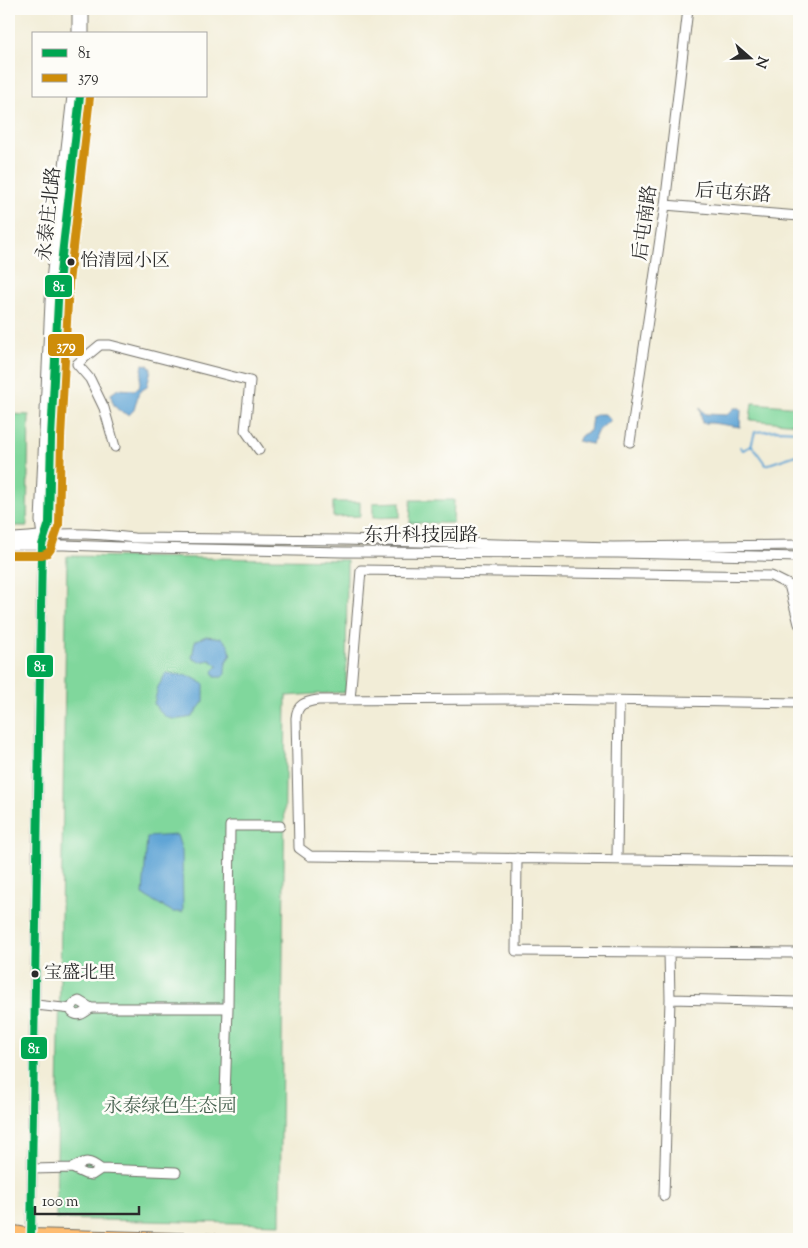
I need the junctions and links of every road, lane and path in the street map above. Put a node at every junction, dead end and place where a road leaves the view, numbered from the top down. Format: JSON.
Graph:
{"nodes":[{"id":1,"x":77,"y":9,"type":"edge"},
{"id":2,"x":84,"y":9,"type":"edge"},
{"id":3,"x":688,"y":9,"type":"edge"},
{"id":4,"x":77,"y":32,"type":"edge"},
{"id":5,"x":84,"y":32,"type":"edge"},
{"id":6,"x":72,"y":98,"type":"edge"},
{"id":7,"x":80,"y":98,"type":"edge"},
{"id":8,"x":665,"y":205,"type":"junction"},
{"id":9,"x":799,"y":216,"type":"edge"},
{"id":10,"x":630,"y":442,"type":"dead end"},
{"id":11,"x":115,"y":447,"type":"dead end"},
{"id":12,"x":259,"y":450,"type":"dead end"},
{"id":13,"x":9,"y":538,"type":"edge"},
{"id":14,"x":43,"y":539,"type":"junction"},
{"id":15,"x":9,"y":545,"type":"edge"},
{"id":16,"x":799,"y":545,"type":"edge"},
{"id":17,"x":799,"y":557,"type":"edge"},
{"id":18,"x":799,"y":624,"type":"edge"},
{"id":19,"x":350,"y":700,"type":"junction"},
{"id":20,"x":618,"y":701,"type":"junction"},
{"id":21,"x":799,"y":703,"type":"edge"},
{"id":22,"x":280,"y":826,"type":"dead end"},
{"id":23,"x":517,"y":858,"type":"junction"},
{"id":24,"x":617,"y":859,"type":"junction"},
{"id":25,"x":799,"y":862,"type":"edge"},
{"id":26,"x":669,"y":952,"type":"junction"},
{"id":27,"x":799,"y":953,"type":"edge"},
{"id":28,"x":670,"y":999,"type":"junction"},
{"id":29,"x":799,"y":1002,"type":"edge"},
{"id":30,"x":36,"y":1005,"type":"junction"},
{"id":31,"x":228,"y":1008,"type":"junction"},
{"id":32,"x":225,"y":1096,"type":"dead end"},
{"id":33,"x":33,"y":1169,"type":"junction"},
{"id":34,"x":176,"y":1172,"type":"dead end"},
{"id":35,"x":664,"y":1196,"type":"dead end"},
{"id":36,"x":9,"y":1230,"type":"edge"},
{"id":37,"x":31,"y":1236,"type":"edge"},
{"id":38,"x":213,"y":1239,"type":"edge"}],
"edges":[{"from":1,"to":4,"type":"street"},
{"from":2,"to":5,"type":"street"},
{"from":3,"to":8,"type":"street","name":"后屯南路"},
{"from":6,"to":14,"type":"street","name":"永泰庄北路"},
{"from":7,"to":14,"type":"street","name":"永泰庄北路"},
{"from":8,"to":9,"type":"street","name":"后屯东路"},
{"from":8,"to":10,"type":"street","name":"后屯南路"},
{"from":11,"to":12,"type":"street"},
{"from":13,"to":14,"type":"street"},
{"from":14,"to":15,"type":"street"},
{"from":14,"to":16,"type":"street","name":"东升科技园路"},
{"from":14,"to":17,"type":"street","name":"东升科技园路"},
{"from":14,"to":30,"type":"street","name":"永泰庄北路"},
{"from":18,"to":19,"type":"street"},
{"from":19,"to":20,"type":"street"},
{"from":19,"to":23,"type":"street"},
{"from":20,"to":21,"type":"street"},
{"from":20,"to":24,"type":"street"},
{"from":22,"to":31,"type":"street"},
{"from":23,"to":24,"type":"street"},
{"from":23,"to":26,"type":"street"},
{"from":24,"to":25,"type":"street"},
{"from":26,"to":27,"type":"street"},
{"from":26,"to":28,"type":"street"},
{"from":28,"to":29,"type":"street"},
{"from":28,"to":35,"type":"street"},
{"from":30,"to":31,"type":"street"},
{"from":30,"to":33,"type":"street","name":"永泰庄北路"},
{"from":31,"to":32,"type":"street"},
{"from":33,"to":34,"type":"street"},
{"from":33,"to":37,"type":"street","name":"永泰庄北路"},
{"from":36,"to":37,"type":"main road"},
{"from":37,"to":38,"type":"main road"}]}
